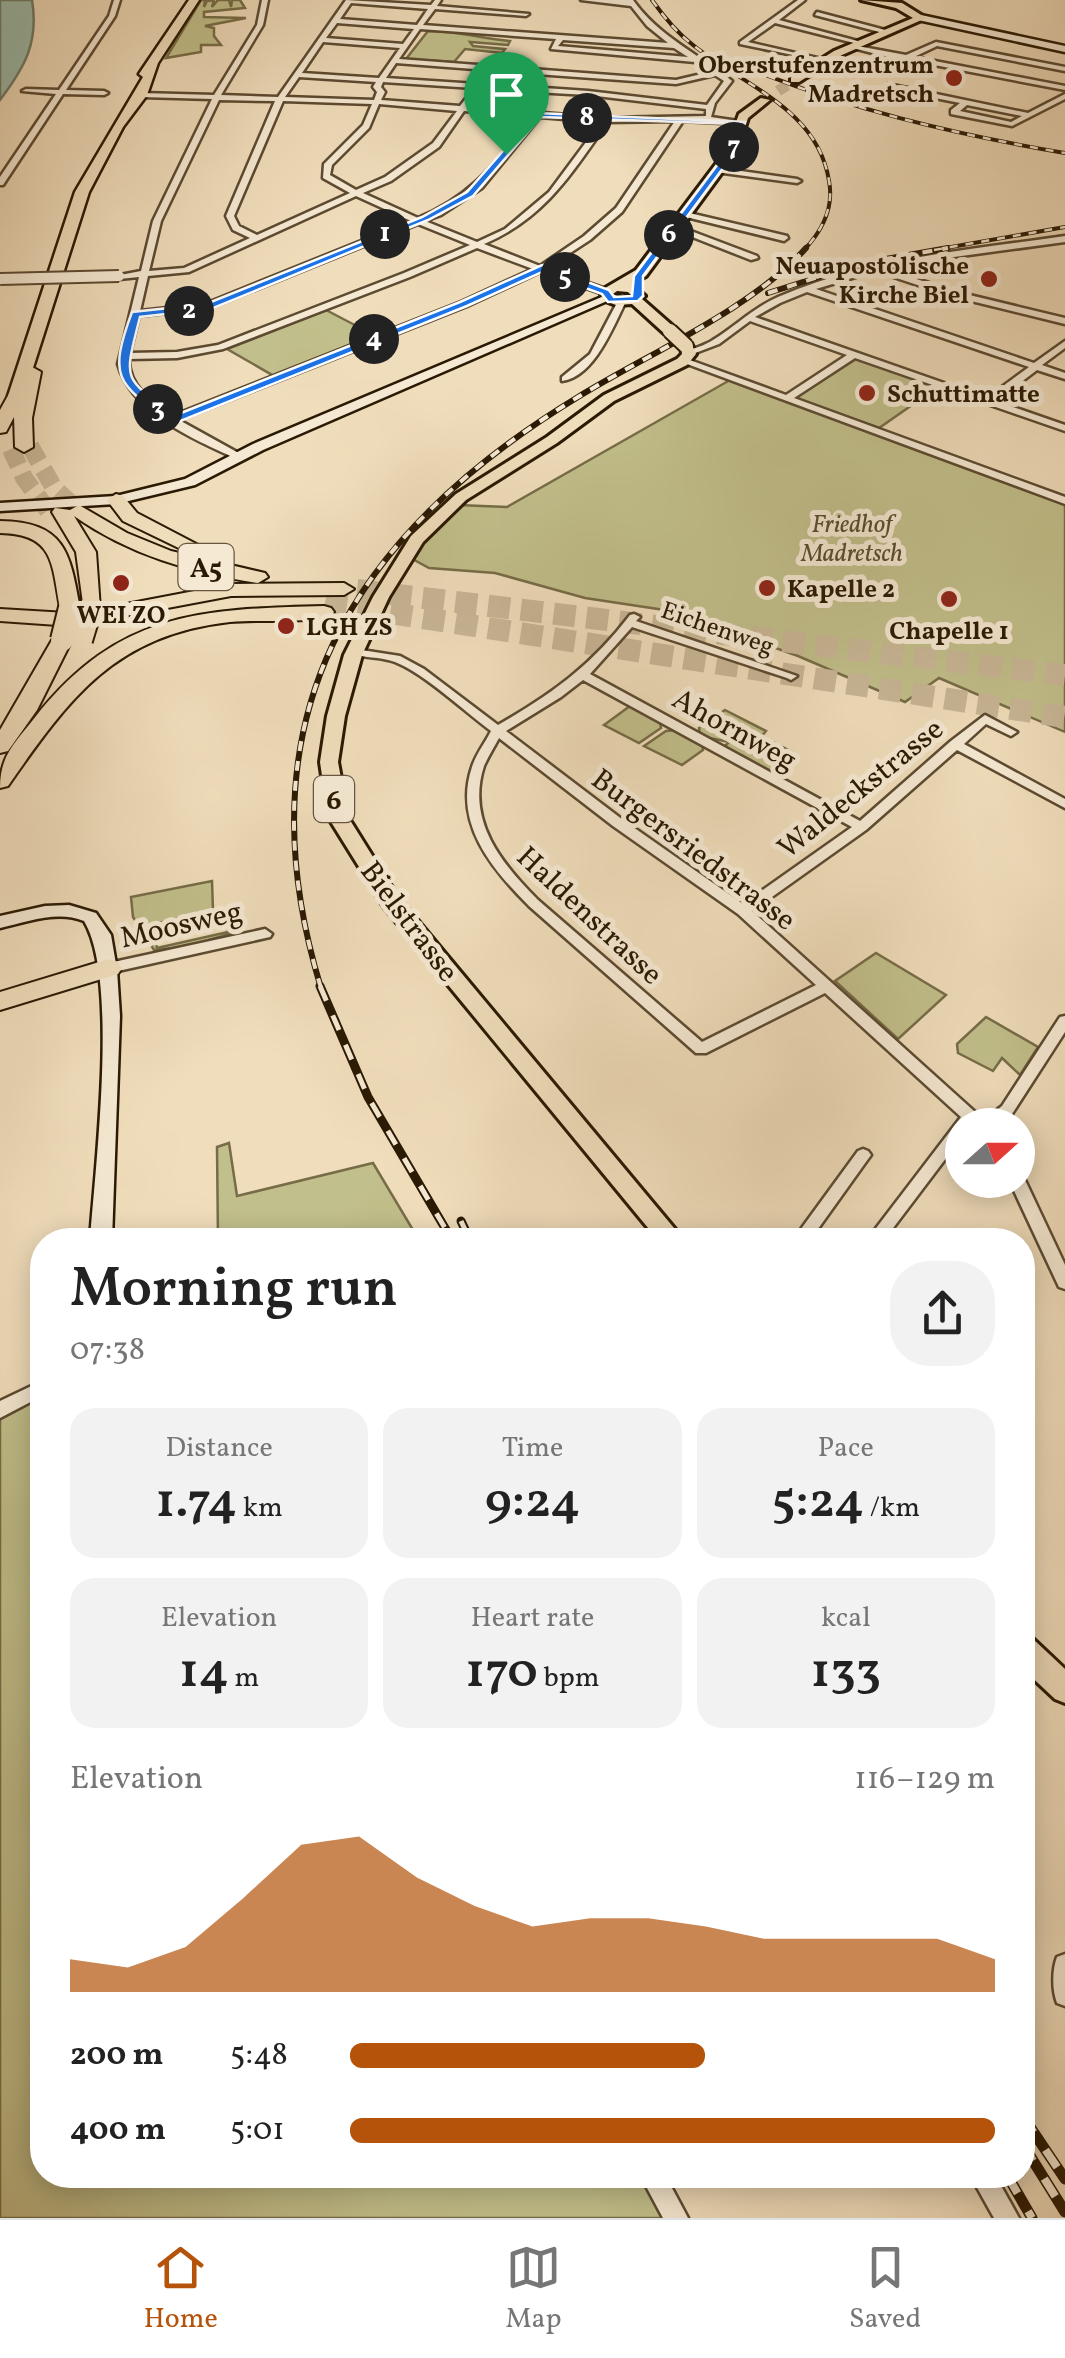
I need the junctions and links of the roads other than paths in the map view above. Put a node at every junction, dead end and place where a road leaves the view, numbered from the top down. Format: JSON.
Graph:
{"nodes":[{"id":1,"x":117,"y":0,"type":"edge"},
{"id":2,"x":194,"y":0,"type":"edge"},
{"id":3,"x":265,"y":0,"type":"edge"},
{"id":4,"x":584,"y":0,"type":"edge"},
{"id":5,"x":802,"y":0,"type":"edge"},
{"id":6,"x":866,"y":0,"type":"edge"},
{"id":7,"x":350,"y":1,"type":"edge"},
{"id":8,"x":631,"y":2,"type":"edge"},
{"id":9,"x":903,"y":3,"type":"edge"},
{"id":10,"x":435,"y":4,"type":"edge"},
{"id":11,"x":817,"y":14,"type":"dead end"},
{"id":12,"x":921,"y":18,"type":"junction"},
{"id":13,"x":772,"y":20,"type":"junction"},
{"id":14,"x":336,"y":21,"type":"junction"},
{"id":15,"x":420,"y":26,"type":"junction"},
{"id":16,"x":887,"y":32,"type":"junction"},
{"id":17,"x":514,"y":33,"type":"junction"},
{"id":18,"x":561,"y":37,"type":"junction"},
{"id":19,"x":322,"y":40,"type":"junction"},
{"id":20,"x":1027,"y":43,"type":"junction"},
{"id":21,"x":857,"y":45,"type":"junction"},
{"id":22,"x":404,"y":46,"type":"junction"},
{"id":23,"x":677,"y":46,"type":"junction"},
{"id":24,"x":1065,"y":49,"type":"edge"},
{"id":25,"x":918,"y":56,"type":"dead end"},
{"id":26,"x":1008,"y":58,"type":"junction"},
{"id":27,"x":698,"y":60,"type":"junction"},
{"id":28,"x":904,"y":60,"type":"junction"},
{"id":29,"x":394,"y":61,"type":"junction"},
{"id":30,"x":824,"y":61,"type":"junction"},
{"id":31,"x":493,"y":67,"type":"junction"},
{"id":32,"x":1065,"y":69,"type":"edge"},
{"id":33,"x":717,"y":72,"type":"junction"},
{"id":34,"x":297,"y":75,"type":"junction"},
{"id":35,"x":990,"y":75,"type":"junction"},
{"id":36,"x":382,"y":78,"type":"junction"},
{"id":37,"x":795,"y":80,"type":"tunnel mouth"},
{"id":38,"x":480,"y":85,"type":"junction"},
{"id":39,"x":888,"y":86,"type":"dead end"},
{"id":40,"x":138,"y":90,"type":"junction"},
{"id":41,"x":26,"y":91,"type":"dead end"},
{"id":42,"x":58,"y":92,"type":"junction"},
{"id":43,"x":1065,"y":92,"type":"edge"},
{"id":44,"x":104,"y":93,"type":"dead end"},
{"id":45,"x":217,"y":96,"type":"junction"},
{"id":46,"x":771,"y":96,"type":"tunnel mouth"},
{"id":47,"x":282,"y":98,"type":"junction"},
{"id":48,"x":376,"y":102,"type":"junction"},
{"id":49,"x":965,"y":102,"type":"junction"},
{"id":50,"x":463,"y":108,"type":"junction"},
{"id":51,"x":709,"y":108,"type":"junction"},
{"id":52,"x":539,"y":114,"type":"junction"},
{"id":53,"x":1031,"y":116,"type":"junction"},
{"id":54,"x":680,"y":118,"type":"junction"},
{"id":55,"x":709,"y":118,"type":"junction"},
{"id":56,"x":606,"y":120,"type":"junction"},
{"id":57,"x":741,"y":122,"type":"junction"},
{"id":58,"x":718,"y":170,"type":"junction"},
{"id":59,"x":2,"y":179,"type":"edge"},
{"id":60,"x":798,"y":181,"type":"dead end"},
{"id":61,"x":357,"y":194,"type":"junction"},
{"id":62,"x":684,"y":214,"type":"junction"},
{"id":63,"x":421,"y":220,"type":"junction"},
{"id":64,"x":675,"y":227,"type":"junction"},
{"id":65,"x":258,"y":238,"type":"junction"},
{"id":66,"x":784,"y":238,"type":"dead end"},
{"id":67,"x":1065,"y":239,"type":"edge"},
{"id":68,"x":482,"y":244,"type":"junction"},
{"id":69,"x":754,"y":258,"type":"dead end"},
{"id":70,"x":542,"y":268,"type":"junction"},
{"id":71,"x":876,"y":268,"type":"junction"},
{"id":72,"x":144,"y":276,"type":"junction"},
{"id":73,"x":0,"y":279,"type":"edge"},
{"id":74,"x":807,"y":289,"type":"junction"},
{"id":75,"x":623,"y":292,"type":"junction"},
{"id":76,"x":135,"y":314,"type":"junction"},
{"id":77,"x":753,"y":315,"type":"junction"},
{"id":78,"x":1065,"y":321,"type":"edge"},
{"id":79,"x":1065,"y":344,"type":"edge"},
{"id":80,"x":35,"y":345,"type":"junction"},
{"id":81,"x":687,"y":353,"type":"junction"},
{"id":82,"x":854,"y":354,"type":"junction"},
{"id":83,"x":125,"y":356,"type":"junction"},
{"id":84,"x":1035,"y":366,"type":"junction"},
{"id":85,"x":32,"y":372,"type":"joint"},
{"id":86,"x":1065,"y":376,"type":"edge"},
{"id":87,"x":566,"y":378,"type":"dead end"},
{"id":88,"x":16,"y":396,"type":"junction"},
{"id":89,"x":993,"y":398,"type":"junction"},
{"id":90,"x":786,"y":399,"type":"junction"},
{"id":91,"x":1065,"y":418,"type":"edge"},
{"id":92,"x":174,"y":420,"type":"junction"},
{"id":93,"x":0,"y":428,"type":"edge"},
{"id":94,"x":1065,"y":428,"type":"edge"},
{"id":95,"x":239,"y":456,"type":"junction"},
{"id":96,"x":123,"y":499,"type":"junction"},
{"id":97,"x":1065,"y":502,"type":"edge"},
{"id":98,"x":0,"y":507,"type":"edge"},
{"id":99,"x":0,"y":527,"type":"edge"},
{"id":100,"x":345,"y":587,"type":"junction"},
{"id":101,"x":81,"y":608,"type":"junction"},
{"id":102,"x":0,"y":615,"type":"edge"},
{"id":103,"x":0,"y":624,"type":"edge"},
{"id":104,"x":0,"y":632,"type":"edge"},
{"id":105,"x":73,"y":637,"type":"junction"},
{"id":106,"x":355,"y":652,"type":"junction"},
{"id":107,"x":584,"y":676,"type":"junction"},
{"id":108,"x":791,"y":676,"type":"dead end"},
{"id":109,"x":37,"y":730,"type":"junction"},
{"id":110,"x":496,"y":730,"type":"junction"},
{"id":111,"x":1010,"y":732,"type":"dead end"},
{"id":112,"x":954,"y":744,"type":"junction"},
{"id":113,"x":0,"y":746,"type":"edge"},
{"id":114,"x":0,"y":781,"type":"edge"},
{"id":115,"x":1065,"y":804,"type":"edge"},
{"id":116,"x":861,"y":827,"type":"junction"},
{"id":117,"x":742,"y":910,"type":"junction"},
{"id":118,"x":0,"y":922,"type":"edge"},
{"id":119,"x":265,"y":934,"type":"dead end"},
{"id":120,"x":109,"y":968,"type":"junction"},
{"id":121,"x":827,"y":986,"type":"junction"},
{"id":122,"x":0,"y":990,"type":"edge"},
{"id":123,"x":0,"y":1001,"type":"edge"},
{"id":124,"x":1065,"y":1021,"type":"edge"},
{"id":125,"x":961,"y":1108,"type":"edge"},
{"id":126,"x":1008,"y":1108,"type":"edge"},
{"id":127,"x":863,"y":1154,"type":"dead end"},
{"id":128,"x":945,"y":1156,"type":"edge"},
{"id":129,"x":1025,"y":1198,"type":"edge"},
{"id":130,"x":101,"y":1228,"type":"edge"},
{"id":131,"x":662,"y":1228,"type":"edge"},
{"id":132,"x":810,"y":1228,"type":"edge"},
{"id":133,"x":884,"y":1228,"type":"edge"},
{"id":134,"x":1065,"y":1282,"type":"edge"},
{"id":135,"x":30,"y":1394,"type":"edge"},
{"id":136,"x":0,"y":1410,"type":"edge"},
{"id":137,"x":1035,"y":1660,"type":"edge"},
{"id":138,"x":1065,"y":1689,"type":"edge"},
{"id":139,"x":1065,"y":1965,"type":"edge"},
{"id":140,"x":1065,"y":1995,"type":"edge"},
{"id":141,"x":659,"y":2188,"type":"edge"},
{"id":142,"x":990,"y":2188,"type":"edge"},
{"id":143,"x":676,"y":2218,"type":"edge"},
{"id":144,"x":1007,"y":2218,"type":"edge"}],
"edges":[{"from":1,"to":42,"type":"street"},
{"from":2,"to":40,"type":"highway"},
{"from":3,"to":45,"type":"street"},
{"from":4,"to":8,"type":"street"},
{"from":5,"to":13,"type":"street"},
{"from":6,"to":9,"type":"main road"},
{"from":7,"to":10,"type":"street"},
{"from":7,"to":14,"type":"street"},
{"from":8,"to":23,"type":"street"},
{"from":9,"to":12,"type":"main road"},
{"from":10,"to":15,"type":"street"},
{"from":10,"to":17,"type":"street"},
{"from":11,"to":16,"type":"street"},
{"from":12,"to":16,"type":"main road"},
{"from":12,"to":20,"type":"main road"},
{"from":13,"to":21,"type":"street"},
{"from":13,"to":30,"type":"street"},
{"from":14,"to":15,"type":"street"},
{"from":14,"to":19,"type":"street"},
{"from":15,"to":17,"type":"street"},
{"from":15,"to":22,"type":"street"},
{"from":16,"to":21,"type":"main road"},
{"from":17,"to":18,"type":"street"},
{"from":18,"to":23,"type":"street"},
{"from":18,"to":27,"type":"street"},
{"from":19,"to":22,"type":"street"},
{"from":19,"to":34,"type":"street"},
{"from":20,"to":24,"type":"main road"},
{"from":20,"to":26,"type":"street"},
{"from":21,"to":28,"type":"street"},
{"from":21,"to":30,"type":"main road"},
{"from":22,"to":29,"type":"street"},
{"from":23,"to":27,"type":"street"},
{"from":25,"to":28,"type":"street"},
{"from":26,"to":28,"type":"street"},
{"from":26,"to":32,"type":"street"},
{"from":26,"to":35,"type":"street"},
{"from":27,"to":33,"type":"street"},
{"from":28,"to":35,"type":"street"},
{"from":29,"to":31,"type":"street"},
{"from":29,"to":36,"type":"street"},
{"from":30,"to":37,"type":"main road"},
{"from":31,"to":33,"type":"street"},
{"from":31,"to":38,"type":"street"},
{"from":33,"to":51,"type":"street"},
{"from":34,"to":36,"type":"street"},
{"from":34,"to":47,"type":"street"},
{"from":35,"to":43,"type":"street"},
{"from":36,"to":38,"type":"street"},
{"from":36,"to":48,"type":"street"},
{"from":38,"to":50,"type":"street"},
{"from":38,"to":51,"type":"street"},
{"from":39,"to":49,"type":"street"},
{"from":40,"to":45,"type":"street"},
{"from":40,"to":80,"type":"highway"},
{"from":41,"to":42,"type":"street"},
{"from":42,"to":44,"type":"street"},
{"from":42,"to":59,"type":"street"},
{"from":43,"to":53,"type":"street"},
{"from":45,"to":47,"type":"street"},
{"from":45,"to":72,"type":"street"},
{"from":46,"to":57,"type":"main road"},
{"from":47,"to":48,"type":"street"},
{"from":47,"to":65,"type":"street"},
{"from":48,"to":50,"type":"street"},
{"from":48,"to":61,"type":"street"},
{"from":49,"to":53,"type":"street"},
{"from":49,"to":53,"type":"street"},
{"from":50,"to":52,"type":"street"},
{"from":50,"to":61,"type":"street"},
{"from":51,"to":55,"type":"street"},
{"from":52,"to":56,"type":"street"},
{"from":52,"to":63,"type":"street"},
{"from":54,"to":55,"type":"street"},
{"from":54,"to":56,"type":"street"},
{"from":54,"to":70,"type":"street"},
{"from":55,"to":57,"type":"street"},
{"from":56,"to":68,"type":"street"},
{"from":57,"to":58,"type":"main road"},
{"from":58,"to":60,"type":"street"},
{"from":58,"to":62,"type":"main road"},
{"from":61,"to":63,"type":"street"},
{"from":61,"to":65,"type":"street"},
{"from":62,"to":64,"type":"main road"},
{"from":62,"to":66,"type":"street"},
{"from":63,"to":68,"type":"street"},
{"from":63,"to":76,"type":"street"},
{"from":64,"to":69,"type":"street"},
{"from":64,"to":75,"type":"main road"},
{"from":65,"to":72,"type":"street"},
{"from":67,"to":71,"type":"street"},
{"from":68,"to":70,"type":"street"},
{"from":68,"to":83,"type":"street"},
{"from":70,"to":75,"type":"street"},
{"from":70,"to":92,"type":"street"},
{"from":71,"to":74,"type":"street"},
{"from":71,"to":78,"type":"street"},
{"from":72,"to":73,"type":"street","bridge":true},
{"from":72,"to":76,"type":"street"},
{"from":74,"to":77,"type":"street"},
{"from":74,"to":84,"type":"street"},
{"from":75,"to":81,"type":"main road","bridge":true},
{"from":75,"to":87,"type":"street"},
{"from":75,"to":95,"type":"main road"},
{"from":76,"to":83,"type":"street"},
{"from":77,"to":81,"type":"street"},
{"from":77,"to":82,"type":"street"},
{"from":77,"to":89,"type":"street"},
{"from":79,"to":84,"type":"street"},
{"from":80,"to":85,"type":"highway"},
{"from":80,"to":88,"type":"highway"},
{"from":81,"to":90,"type":"street"},
{"from":81,"to":106,"type":"main road","name":"Bielstrasse","number":"6"},
{"from":82,"to":89,"type":"street"},
{"from":82,"to":90,"type":"street"},
{"from":83,"to":92,"type":"street"},
{"from":84,"to":86,"type":"street"},
{"from":84,"to":89,"type":"street"},
{"from":85,"to":88,"type":"highway"},
{"from":88,"to":93,"type":"highway"},
{"from":89,"to":91,"type":"street"},
{"from":89,"to":94,"type":"street"},
{"from":90,"to":97,"type":"street"},
{"from":92,"to":95,"type":"street"},
{"from":95,"to":96,"type":"main road"},
{"from":96,"to":98,"type":"main road"},
{"from":96,"to":100,"type":"highway"},
{"from":99,"to":101,"type":"highway"},
{"from":100,"to":101,"type":"highway","number":"A5"},
{"from":100,"to":102,"type":"highway","number":"A5"},
{"from":101,"to":105,"type":"highway","bridge":true},
{"from":103,"to":105,"type":"highway","number":"A5"},
{"from":104,"to":105,"type":"highway","number":"A5"},
{"from":105,"to":109,"type":"highway"},
{"from":105,"to":109,"type":"highway","number":"A5"},
{"from":105,"to":113,"type":"highway"},
{"from":106,"to":110,"type":"street","name":"Burgersriedstrasse"},
{"from":106,"to":131,"type":"main road","name":"Bielstrasse","number":"6"},
{"from":107,"to":108,"type":"street","name":"Eichenweg"},
{"from":107,"to":110,"type":"street"},
{"from":107,"to":116,"type":"street","name":"Ahornweg"},
{"from":109,"to":114,"type":"highway"},
{"from":110,"to":117,"type":"street","name":"Burgersriedstrasse"},
{"from":110,"to":121,"type":"street","name":"Haldenstrasse"},
{"from":111,"to":112,"type":"street","name":"Waldeckstrasse"},
{"from":112,"to":115,"type":"street"},
{"from":112,"to":116,"type":"street","name":"Waldeckstrasse"},
{"from":116,"to":117,"type":"street","name":"Waldeckstrasse"},
{"from":117,"to":121,"type":"street","name":"Burgersriedstrasse"},
{"from":118,"to":120,"type":"main road"},
{"from":119,"to":120,"type":"street","name":"Moosweg"},
{"from":120,"to":122,"type":"highway"},
{"from":120,"to":123,"type":"highway"},
{"from":120,"to":130,"type":"main road"},
{"from":121,"to":125,"type":"street","name":"Burgersriedstrasse"},
{"from":124,"to":126,"type":"street"},
{"from":127,"to":132,"type":"street"},
{"from":128,"to":133,"type":"street"},
{"from":129,"to":134,"type":"street"},
{"from":135,"to":136,"type":"street"},
{"from":137,"to":138,"type":"main road"},
{"from":139,"to":140,"type":"street"},
{"from":141,"to":143,"type":"street"},
{"from":142,"to":144,"type":"street"}]}
